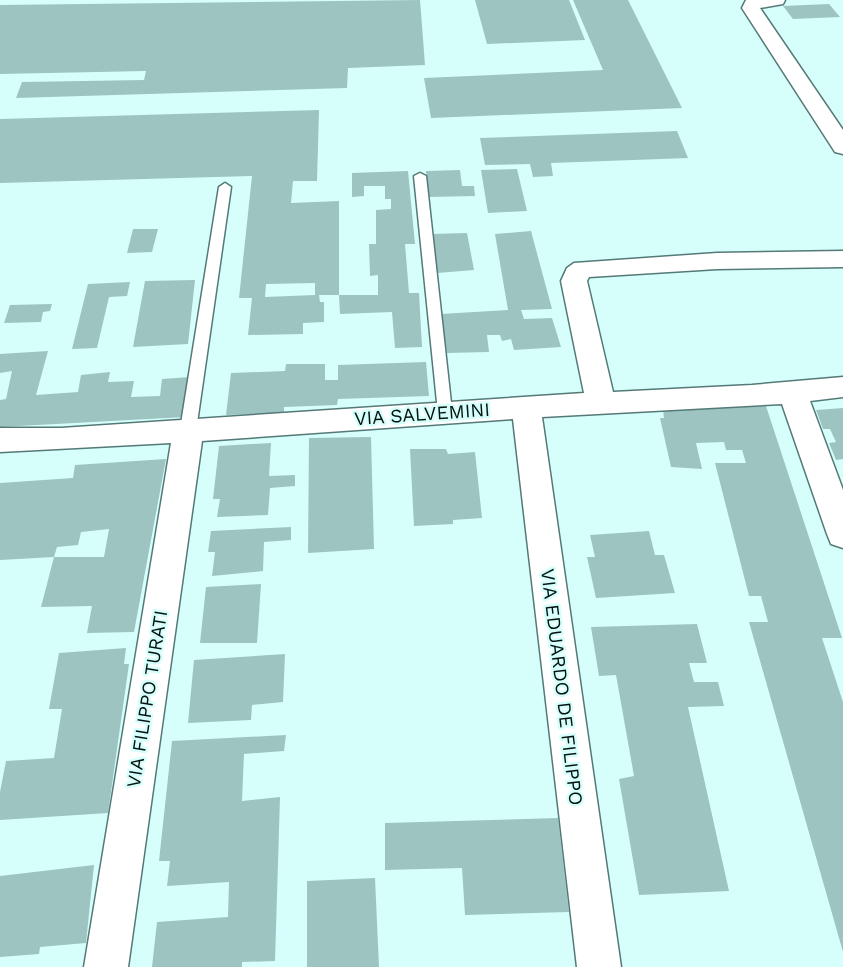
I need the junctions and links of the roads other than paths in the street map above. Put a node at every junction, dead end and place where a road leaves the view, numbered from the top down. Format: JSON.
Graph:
{"nodes":[{"id":1,"x":776,"y":0,"type":"edge"},
{"id":2,"x":843,"y":147,"type":"edge"},
{"id":3,"x":420,"y":176,"type":"dead end"},
{"id":4,"x":225,"y":187,"type":"dead end"},
{"id":5,"x":843,"y":260,"type":"edge"},
{"id":6,"x":843,"y":387,"type":"edge"},
{"id":7,"x":792,"y":392,"type":"junction"},
{"id":8,"x":601,"y":403,"type":"junction"},
{"id":9,"x":526,"y":407,"type":"junction"},
{"id":10,"x":445,"y":412,"type":"junction"},
{"id":11,"x":188,"y":430,"type":"junction"},
{"id":12,"x":0,"y":440,"type":"edge"},
{"id":13,"x":843,"y":534,"type":"edge"},
{"id":14,"x":106,"y":967,"type":"edge"},
{"id":15,"x":599,"y":967,"type":"edge"}],
"edges":[{"from":1,"to":2,"type":"street"},
{"from":3,"to":10,"type":"lane"},
{"from":4,"to":11,"type":"lane"},
{"from":5,"to":8,"type":"street"},
{"from":6,"to":7,"type":"street","name":"VIA SALVEMINI"},
{"from":7,"to":8,"type":"street","name":"VIA SALVEMINI"},
{"from":7,"to":13,"type":"street"},
{"from":8,"to":9,"type":"street","name":"VIA SALVEMINI"},
{"from":9,"to":10,"type":"street","name":"VIA SALVEMINI"},
{"from":9,"to":15,"type":"street","name":"VIA EDUARDO DE FILIPPO"},
{"from":10,"to":11,"type":"street","name":"VIA SALVEMINI"},
{"from":11,"to":12,"type":"street","name":"VIA SALVEMINI"},
{"from":11,"to":14,"type":"street","name":"VIA FILIPPO TURATI"}]}
